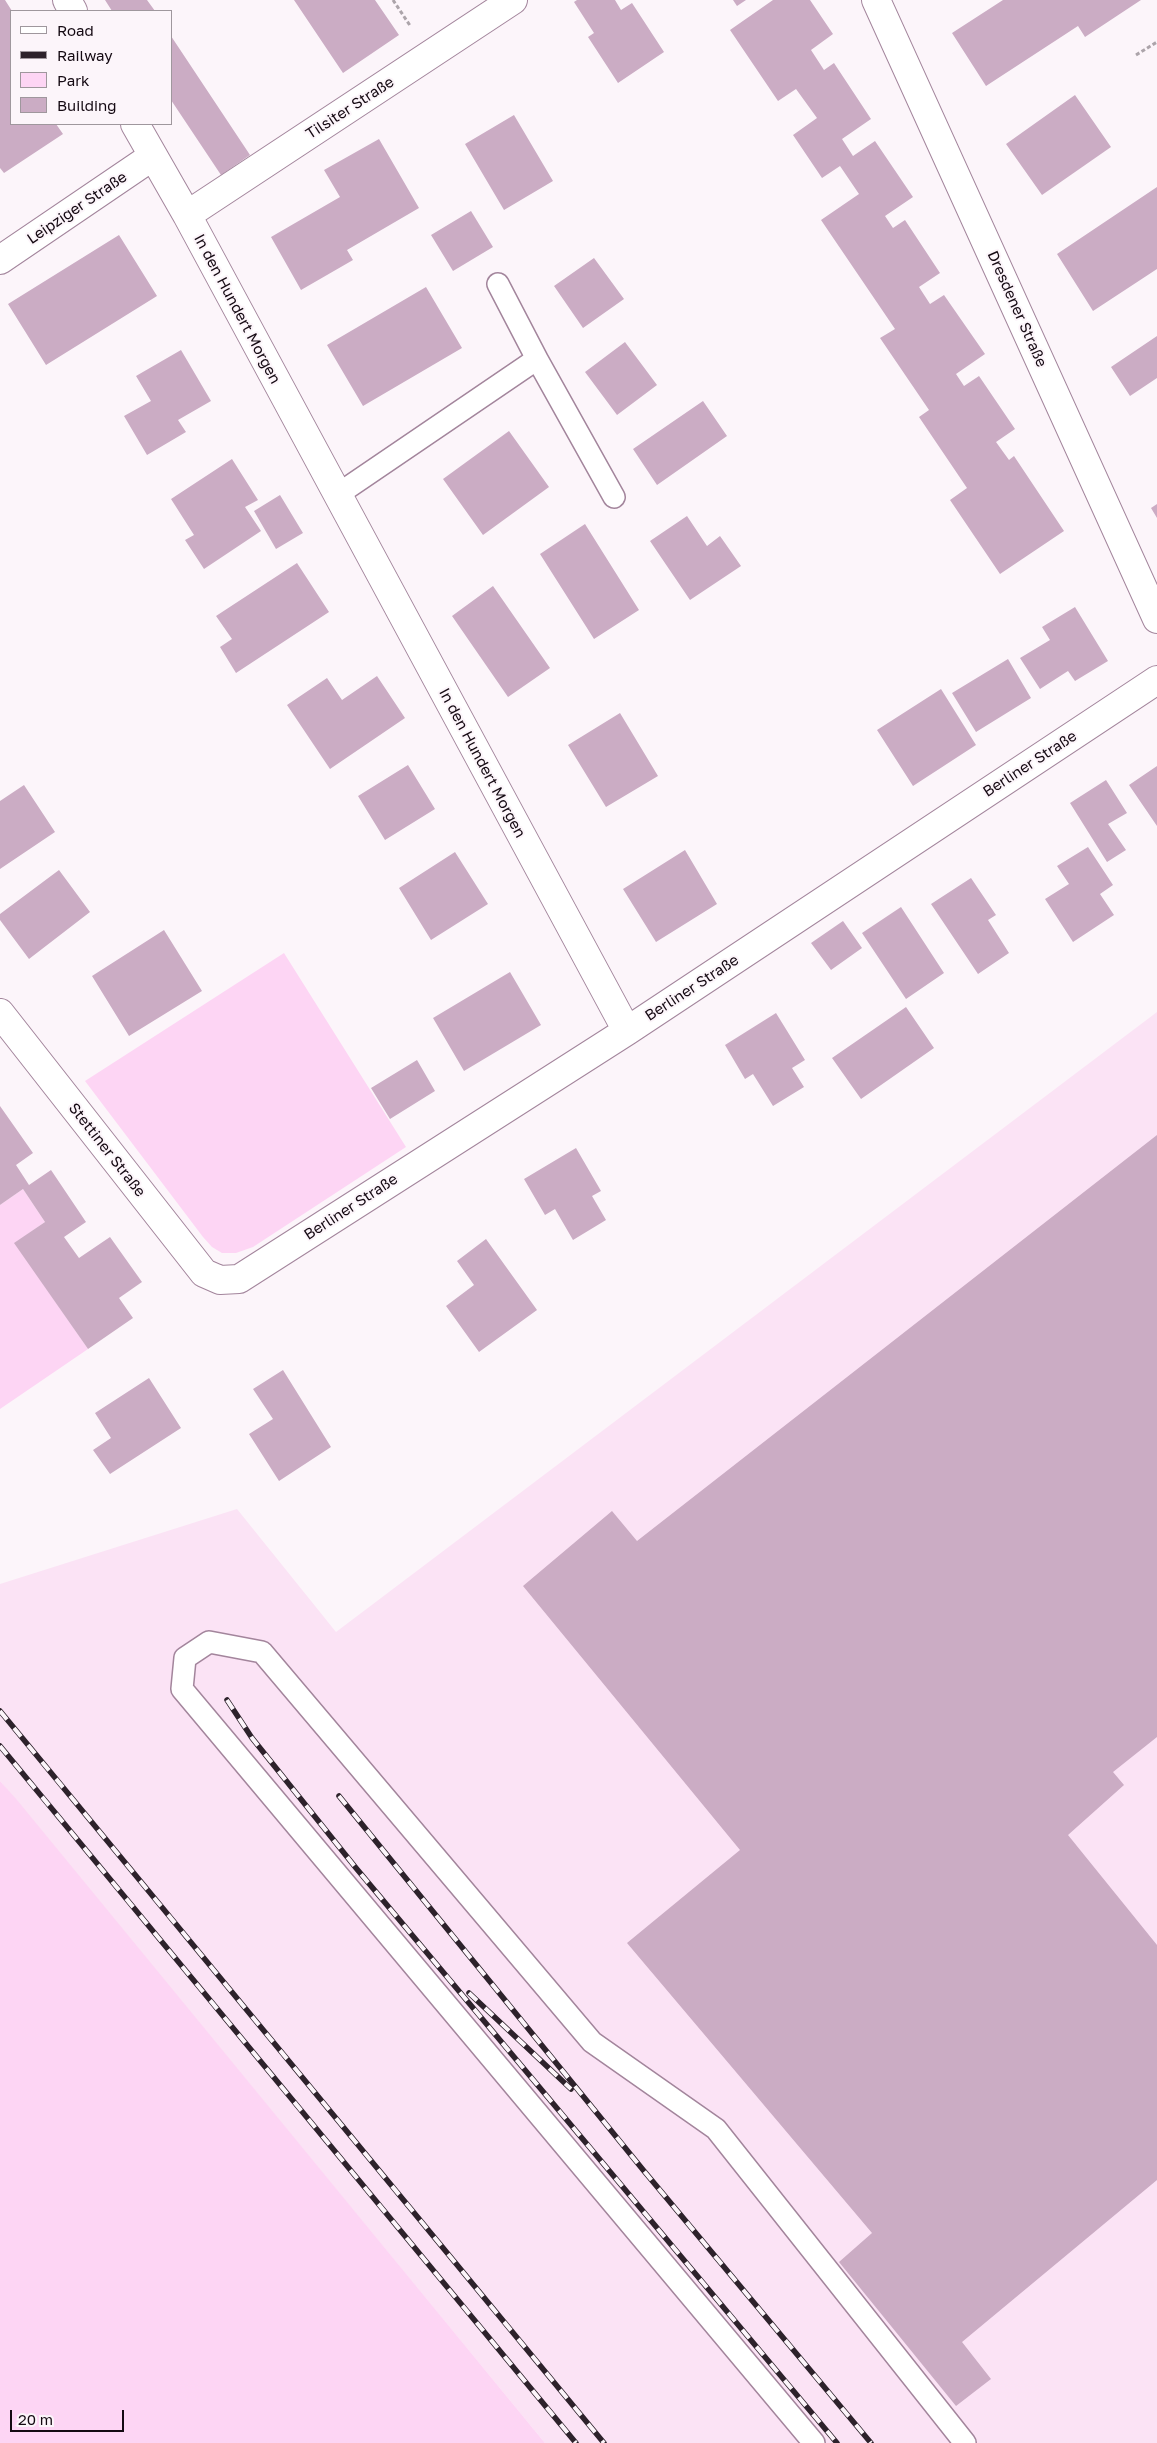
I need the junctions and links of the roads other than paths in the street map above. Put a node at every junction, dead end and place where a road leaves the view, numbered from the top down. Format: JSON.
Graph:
{"nodes":[{"id":1,"x":513,"y":0,"type":"edge"},
{"id":2,"x":876,"y":0,"type":"edge"},
{"id":3,"x":136,"y":125,"type":"edge"},
{"id":4,"x":153,"y":156,"type":"junction"},
{"id":5,"x":187,"y":215,"type":"junction"},
{"id":6,"x":0,"y":260,"type":"edge"},
{"id":7,"x":498,"y":284,"type":"dead end"},
{"id":8,"x":537,"y":360,"type":"junction"},
{"id":9,"x":337,"y":495,"type":"junction"},
{"id":10,"x":614,"y":497,"type":"dead end"},
{"id":11,"x":1157,"y":619,"type":"edge"},
{"id":12,"x":1157,"y":680,"type":"edge"},
{"id":13,"x":0,"y":1013,"type":"edge"},
{"id":14,"x":627,"y":1031,"type":"junction"},
{"id":15,"x":220,"y":1280,"type":"joint"},
{"id":16,"x":814,"y":2443,"type":"edge"},
{"id":17,"x":965,"y":2443,"type":"edge"}],
"edges":[{"from":1,"to":5,"type":"street","name":"Tilsiter Straße"},
{"from":2,"to":11,"type":"street","name":"Dresdener Straße"},
{"from":3,"to":4,"type":"street","name":"In den Hundert Morgen"},
{"from":4,"to":5,"type":"street","name":"In den Hundert Morgen"},
{"from":4,"to":6,"type":"street","name":"Leipziger Straße"},
{"from":5,"to":9,"type":"street","name":"In den Hundert Morgen"},
{"from":7,"to":8,"type":"lane"},
{"from":8,"to":9,"type":"lane"},
{"from":8,"to":10,"type":"lane"},
{"from":9,"to":14,"type":"street","name":"In den Hundert Morgen"},
{"from":12,"to":14,"type":"street","name":"Berliner Straße"},
{"from":13,"to":15,"type":"street","name":"Stettiner Straße"},
{"from":14,"to":15,"type":"street","name":"Berliner Straße"},
{"from":16,"to":17,"type":"lane"}]}
